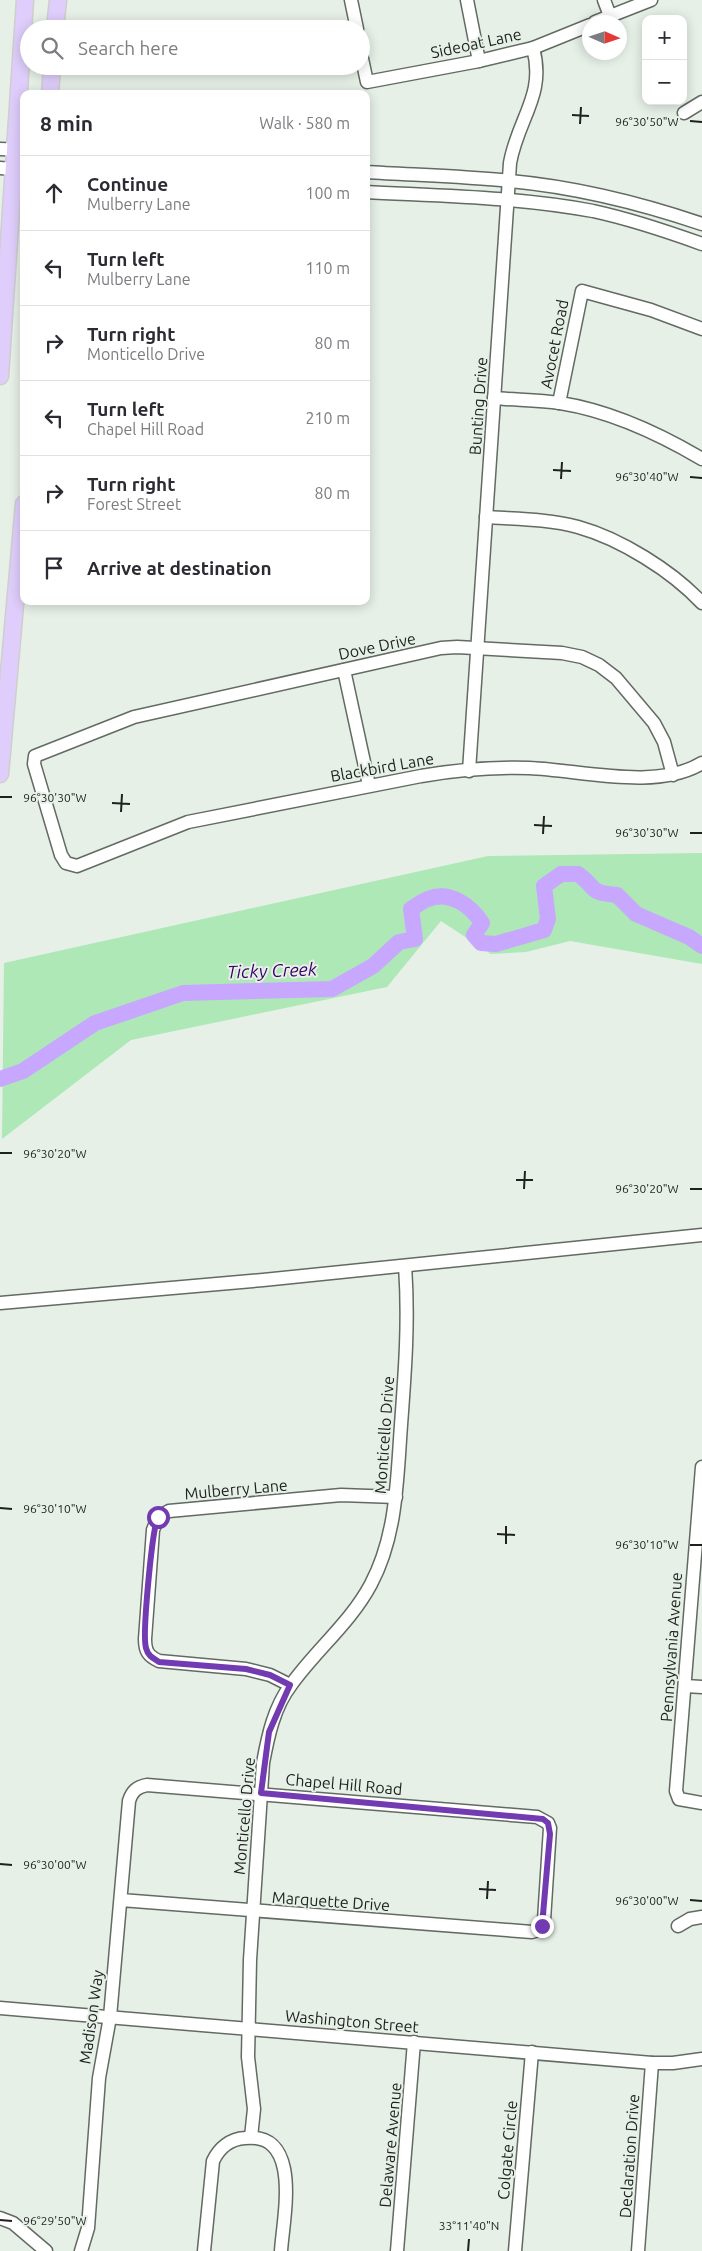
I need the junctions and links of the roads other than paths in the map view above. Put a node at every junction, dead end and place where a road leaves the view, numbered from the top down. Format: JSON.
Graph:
{"nodes":[{"id":1,"x":25,"y":0,"type":"edge"},
{"id":2,"x":58,"y":0,"type":"edge"},
{"id":3,"x":351,"y":0,"type":"edge"},
{"id":4,"x":466,"y":0,"type":"edge"},
{"id":5,"x":604,"y":0,"type":"edge"},
{"id":6,"x":650,"y":0,"type":"edge"},
{"id":7,"x":610,"y":15,"type":"edge"},
{"id":8,"x":612,"y":15,"type":"edge"},
{"id":9,"x":23,"y":20,"type":"edge"},
{"id":10,"x":56,"y":20,"type":"edge"},
{"id":11,"x":354,"y":20,"type":"edge"},
{"id":12,"x":582,"y":28,"type":"edge"},
{"id":13,"x":533,"y":48,"type":"junction"},
{"id":14,"x":479,"y":61,"type":"junction"},
{"id":15,"x":20,"y":62,"type":"edge"},
{"id":16,"x":51,"y":75,"type":"edge"},
{"id":17,"x":365,"y":75,"type":"edge"},
{"id":18,"x":50,"y":90,"type":"edge"},
{"id":19,"x":702,"y":102,"type":"edge"},
{"id":20,"x":684,"y":113,"type":"dead end"},
{"id":21,"x":13,"y":150,"type":"edge"},
{"id":22,"x":13,"y":169,"type":"edge"},
{"id":23,"x":370,"y":172,"type":"edge"},
{"id":24,"x":509,"y":180,"type":"junction"},
{"id":25,"x":370,"y":192,"type":"edge"},
{"id":26,"x":508,"y":199,"type":"junction"},
{"id":27,"x":702,"y":224,"type":"edge"},
{"id":28,"x":702,"y":244,"type":"edge"},
{"id":29,"x":702,"y":329,"type":"edge"},
{"id":30,"x":0,"y":376,"type":"edge"},
{"id":31,"x":494,"y":398,"type":"junction"},
{"id":32,"x":559,"y":403,"type":"junction"},
{"id":33,"x":702,"y":459,"type":"edge"},
{"id":34,"x":486,"y":517,"type":"junction"},
{"id":35,"x":20,"y":549,"type":"edge"},
{"id":36,"x":702,"y":604,"type":"edge"},
{"id":37,"x":478,"y":649,"type":"junction"},
{"id":38,"x":344,"y":670,"type":"junction"},
{"id":39,"x":702,"y":763,"type":"edge"},
{"id":40,"x":469,"y":771,"type":"junction"},
{"id":41,"x":0,"y":774,"type":"edge"},
{"id":42,"x":673,"y":775,"type":"junction"},
{"id":43,"x":369,"y":785,"type":"junction"},
{"id":44,"x":77,"y":866,"type":"joint"},
{"id":45,"x":702,"y":1235,"type":"edge"},
{"id":46,"x":405,"y":1266,"type":"junction"},
{"id":47,"x":0,"y":1303,"type":"edge"},
{"id":48,"x":702,"y":1468,"type":"edge"},
{"id":49,"x":396,"y":1497,"type":"junction"},
{"id":50,"x":698,"y":1570,"type":"edge"},
{"id":51,"x":290,"y":1685,"type":"junction"},
{"id":52,"x":685,"y":1686,"type":"junction"},
{"id":53,"x":702,"y":1687,"type":"edge"},
{"id":54,"x":136,"y":1788,"type":"joint"},
{"id":55,"x":261,"y":1793,"type":"junction"},
{"id":56,"x":702,"y":1803,"type":"edge"},
{"id":57,"x":121,"y":1900,"type":"junction"},
{"id":58,"x":252,"y":1911,"type":"junction"},
{"id":59,"x":702,"y":1917,"type":"edge"},
{"id":60,"x":678,"y":1926,"type":"dead end"},
{"id":61,"x":538,"y":1930,"type":"joint"},
{"id":62,"x":0,"y":2008,"type":"edge"},
{"id":63,"x":110,"y":2017,"type":"junction"},
{"id":64,"x":250,"y":2028,"type":"junction"},
{"id":65,"x":414,"y":2042,"type":"junction"},
{"id":66,"x":532,"y":2052,"type":"junction"},
{"id":67,"x":702,"y":2059,"type":"edge"},
{"id":68,"x":652,"y":2062,"type":"junction"},
{"id":69,"x":252,"y":2137,"type":"junction"},
{"id":70,"x":0,"y":2218,"type":"edge"},
{"id":71,"x":46,"y":2251,"type":"edge"},
{"id":72,"x":82,"y":2251,"type":"edge"},
{"id":73,"x":204,"y":2251,"type":"edge"},
{"id":74,"x":281,"y":2251,"type":"edge"},
{"id":75,"x":397,"y":2251,"type":"edge"},
{"id":76,"x":515,"y":2251,"type":"edge"},
{"id":77,"x":638,"y":2251,"type":"edge"}],
"edges":[{"from":1,"to":9,"type":"main road"},
{"from":2,"to":10,"type":"main road"},
{"from":3,"to":11,"type":"street"},
{"from":4,"to":14,"type":"street"},
{"from":5,"to":7,"type":"street"},
{"from":6,"to":8,"type":"street"},
{"from":12,"to":13,"type":"street","name":"Sideoat Lane"},
{"from":13,"to":14,"type":"street","name":"Sideoat Lane"},
{"from":13,"to":24,"type":"street","name":"Bunting Drive"},
{"from":14,"to":17,"type":"street","name":"Sideoat Lane"},
{"from":15,"to":21,"type":"main road"},
{"from":16,"to":18,"type":"main road"},
{"from":19,"to":20,"type":"street"},
{"from":21,"to":22,"type":"main road"},
{"from":22,"to":30,"type":"main road"},
{"from":23,"to":24,"type":"street"},
{"from":24,"to":26,"type":"street","name":"Bunting Drive"},
{"from":24,"to":27,"type":"street"},
{"from":25,"to":26,"type":"street"},
{"from":26,"to":28,"type":"street"},
{"from":26,"to":31,"type":"street","name":"Bunting Drive"},
{"from":29,"to":32,"type":"street","name":"Avocet Road"},
{"from":31,"to":32,"type":"street"},
{"from":31,"to":34,"type":"street","name":"Bunting Drive"},
{"from":32,"to":33,"type":"street"},
{"from":34,"to":36,"type":"street"},
{"from":34,"to":37,"type":"street","name":"Bunting Drive"},
{"from":35,"to":41,"type":"main road"},
{"from":37,"to":38,"type":"street","name":"Dove Drive"},
{"from":37,"to":40,"type":"street","name":"Bunting Drive"},
{"from":37,"to":42,"type":"street","name":"Dove Drive"},
{"from":38,"to":43,"type":"street"},
{"from":38,"to":44,"type":"street","name":"Dove Drive"},
{"from":39,"to":42,"type":"street","name":"Blackbird Lane"},
{"from":40,"to":42,"type":"street","name":"Blackbird Lane"},
{"from":40,"to":43,"type":"street","name":"Blackbird Lane"},
{"from":43,"to":44,"type":"street","name":"Blackbird Lane"},
{"from":45,"to":46,"type":"street"},
{"from":46,"to":47,"type":"street"},
{"from":46,"to":49,"type":"street","name":"Monticello Drive"},
{"from":48,"to":50,"type":"street","name":"Pennsylvania Avenue"},
{"from":49,"to":51,"type":"street","name":"Monticello Drive"},
{"from":49,"to":51,"type":"street","name":"Mulberry Lane"},
{"from":50,"to":52,"type":"street","name":"Pennsylvania Avenue"},
{"from":51,"to":55,"type":"street","name":"Monticello Drive"},
{"from":52,"to":53,"type":"street"},
{"from":52,"to":56,"type":"street","name":"Pennsylvania Avenue"},
{"from":54,"to":55,"type":"street","name":"Chapel Hill Road"},
{"from":54,"to":57,"type":"street","name":"Madison Way"},
{"from":55,"to":58,"type":"street","name":"Monticello Drive"},
{"from":55,"to":61,"type":"street","name":"Chapel Hill Road"},
{"from":57,"to":58,"type":"street","name":"Marquette Drive"},
{"from":57,"to":63,"type":"street","name":"Madison Way"},
{"from":58,"to":61,"type":"street","name":"Marquette Drive"},
{"from":58,"to":64,"type":"street","name":"Monticello Drive"},
{"from":59,"to":60,"type":"street"},
{"from":62,"to":63,"type":"street","name":"Washington Street"},
{"from":63,"to":64,"type":"street","name":"Washington Street"},
{"from":63,"to":72,"type":"street","name":"Madison Way"},
{"from":64,"to":65,"type":"street","name":"Washington Street"},
{"from":64,"to":69,"type":"street","name":"Monticello Drive"},
{"from":65,"to":66,"type":"street","name":"Washington Street"},
{"from":65,"to":75,"type":"street","name":"Delaware Avenue"},
{"from":66,"to":68,"type":"street","name":"Washington Street"},
{"from":66,"to":76,"type":"street","name":"Colgate Circle"},
{"from":67,"to":68,"type":"street","name":"Washington Street"},
{"from":68,"to":77,"type":"street","name":"Declaration Drive"},
{"from":69,"to":73,"type":"street"},
{"from":69,"to":74,"type":"street"},
{"from":70,"to":71,"type":"street"}]}
